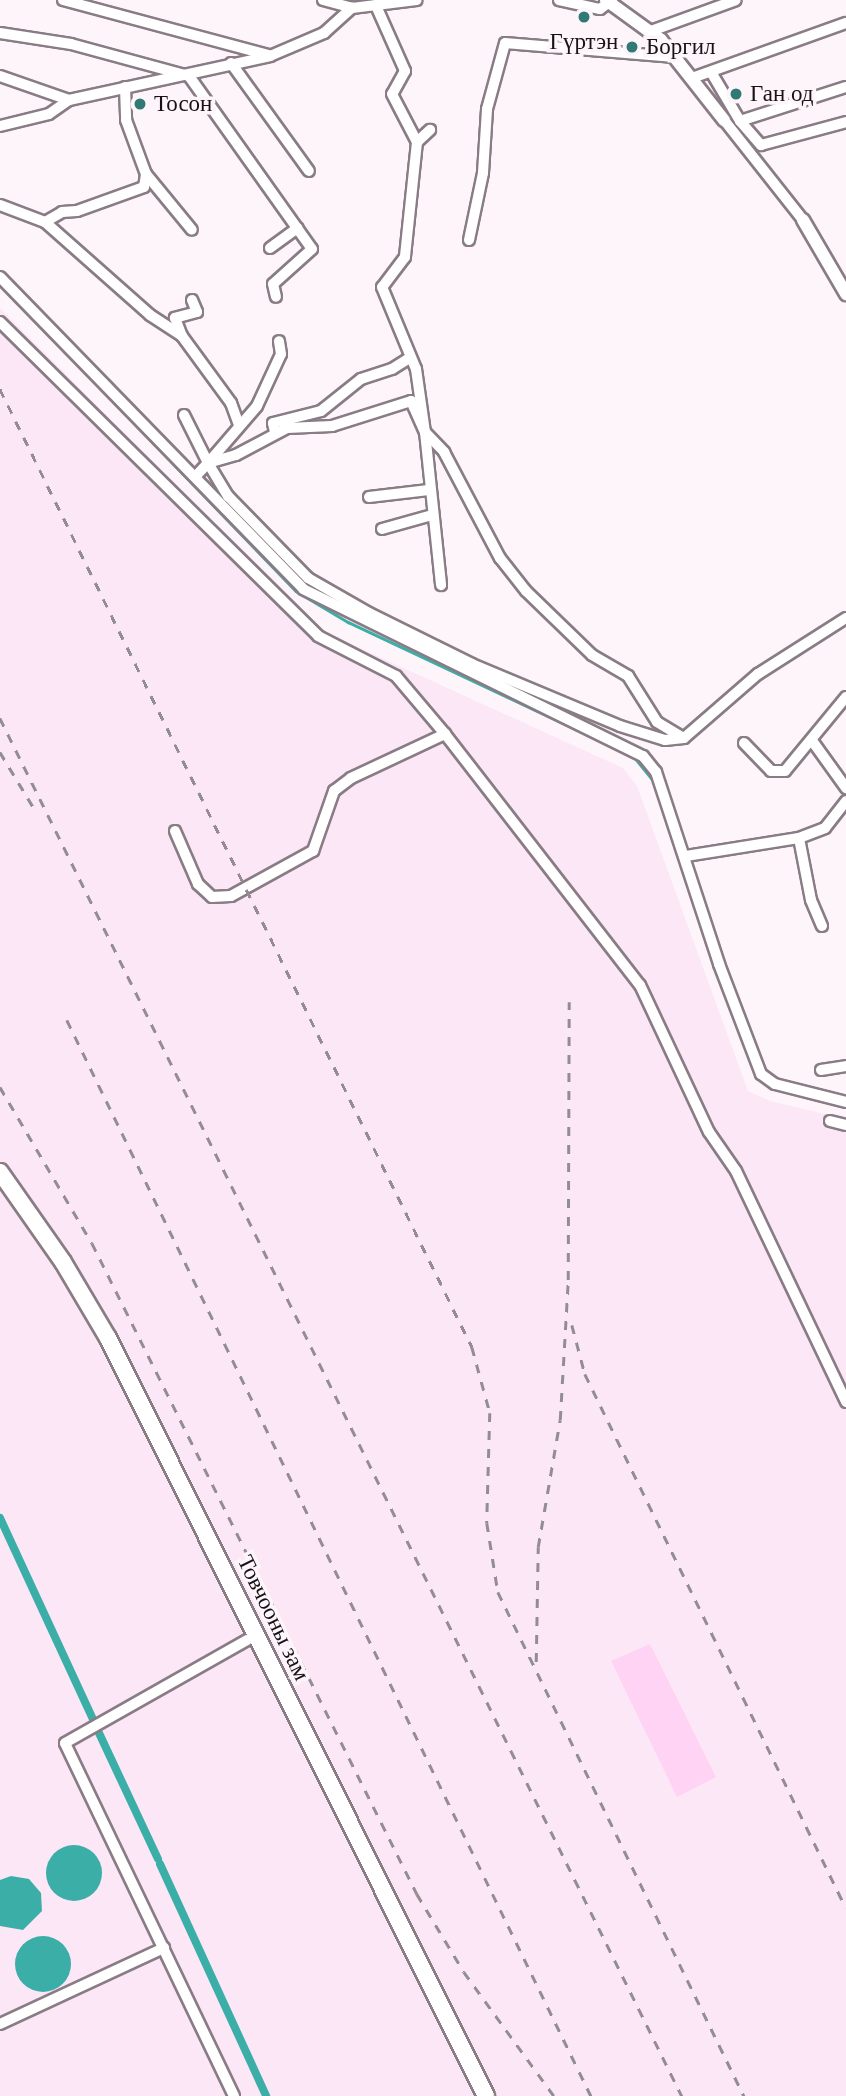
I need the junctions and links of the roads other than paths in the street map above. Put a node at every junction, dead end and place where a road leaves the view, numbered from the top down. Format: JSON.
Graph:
{"nodes":[{"id":1,"x":63,"y":0,"type":"edge"},
{"id":2,"x":323,"y":0,"type":"edge"},
{"id":3,"x":417,"y":0,"type":"edge"},
{"id":4,"x":559,"y":0,"type":"edge"},
{"id":5,"x":736,"y":0,"type":"edge"},
{"id":6,"x":610,"y":1,"type":"edge"},
{"id":7,"x":378,"y":4,"type":"edge"},
{"id":8,"x":352,"y":8,"type":"junction"},
{"id":9,"x":846,"y":23,"type":"edge"},
{"id":10,"x":651,"y":31,"type":"junction"},
{"id":11,"x":0,"y":33,"type":"edge"},
{"id":12,"x":270,"y":56,"type":"junction"},
{"id":13,"x":674,"y":57,"type":"junction"},
{"id":14,"x":231,"y":63,"type":"junction"},
{"id":15,"x":711,"y":72,"type":"junction"},
{"id":16,"x":0,"y":76,"type":"edge"},
{"id":17,"x":188,"y":76,"type":"junction"},
{"id":18,"x":692,"y":78,"type":"junction"},
{"id":19,"x":125,"y":87,"type":"junction"},
{"id":20,"x":846,"y":87,"type":"edge"},
{"id":21,"x":69,"y":100,"type":"junction"},
{"id":22,"x":724,"y":120,"type":"joint"},
{"id":23,"x":740,"y":121,"type":"junction"},
{"id":24,"x":846,"y":122,"type":"edge"},
{"id":25,"x":0,"y":126,"type":"edge"},
{"id":26,"x":430,"y":130,"type":"dead end"},
{"id":27,"x":417,"y":142,"type":"junction"},
{"id":28,"x":309,"y":171,"type":"dead end"},
{"id":29,"x":146,"y":174,"type":"junction"},
{"id":30,"x":0,"y":205,"type":"edge"},
{"id":31,"x":803,"y":220,"type":"joint"},
{"id":32,"x":45,"y":222,"type":"junction"},
{"id":33,"x":298,"y":228,"type":"junction"},
{"id":34,"x":192,"y":230,"type":"dead end"},
{"id":35,"x":469,"y":240,"type":"dead end"},
{"id":36,"x":270,"y":248,"type":"dead end"},
{"id":37,"x":0,"y":276,"type":"edge"},
{"id":38,"x":846,"y":294,"type":"edge"},
{"id":39,"x":276,"y":297,"type":"dead end"},
{"id":40,"x":192,"y":300,"type":"dead end"},
{"id":41,"x":0,"y":322,"type":"edge"},
{"id":42,"x":182,"y":336,"type":"junction"},
{"id":43,"x":279,"y":341,"type":"dead end"},
{"id":44,"x":411,"y":357,"type":"junction"},
{"id":45,"x":184,"y":415,"type":"dead end"},
{"id":46,"x":239,"y":425,"type":"junction"},
{"id":47,"x":275,"y":432,"type":"junction"},
{"id":48,"x":425,"y":432,"type":"junction"},
{"id":49,"x":208,"y":463,"type":"junction"},
{"id":50,"x":195,"y":477,"type":"junction"},
{"id":51,"x":429,"y":490,"type":"junction"},
{"id":52,"x":369,"y":497,"type":"dead end"},
{"id":53,"x":432,"y":515,"type":"junction"},
{"id":54,"x":382,"y":529,"type":"dead end"},
{"id":55,"x":441,"y":585,"type":"dead end"},
{"id":56,"x":846,"y":618,"type":"edge"},
{"id":57,"x":846,"y":697,"type":"edge"},
{"id":58,"x":445,"y":734,"type":"junction"},
{"id":59,"x":684,"y":738,"type":"junction"},
{"id":60,"x":813,"y":742,"type":"junction"},
{"id":61,"x":744,"y":743,"type":"dead end"},
{"id":62,"x":846,"y":788,"type":"edge"},
{"id":63,"x":846,"y":801,"type":"edge"},
{"id":64,"x":174,"y":831,"type":"dead end"},
{"id":65,"x":799,"y":838,"type":"junction"},
{"id":66,"x":686,"y":856,"type":"junction"},
{"id":67,"x":822,"y":926,"type":"dead end"},
{"id":68,"x":846,"y":1066,"type":"edge"},
{"id":69,"x":821,"y":1070,"type":"dead end"},
{"id":70,"x":846,"y":1102,"type":"edge"},
{"id":71,"x":831,"y":1121,"type":"dead end"},
{"id":72,"x":846,"y":1125,"type":"edge"},
{"id":73,"x":0,"y":1172,"type":"edge"},
{"id":74,"x":0,"y":1189,"type":"edge"},
{"id":75,"x":846,"y":1402,"type":"edge"},
{"id":76,"x":247,"y":1640,"type":"junction"},
{"id":77,"x":164,"y":1948,"type":"junction"},
{"id":78,"x":0,"y":2024,"type":"edge"},
{"id":79,"x":234,"y":2096,"type":"edge"},
{"id":80,"x":474,"y":2096,"type":"edge"},
{"id":81,"x":486,"y":2096,"type":"edge"}],
"edges":[{"from":1,"to":12,"type":"street"},
{"from":2,"to":8,"type":"street"},
{"from":3,"to":7,"type":"street"},
{"from":4,"to":6,"type":"street"},
{"from":5,"to":10,"type":"street"},
{"from":6,"to":10,"type":"main road"},
{"from":7,"to":8,"type":"street"},
{"from":7,"to":27,"type":"street"},
{"from":8,"to":12,"type":"street"},
{"from":9,"to":15,"type":"street"},
{"from":10,"to":13,"type":"main road"},
{"from":11,"to":17,"type":"street"},
{"from":12,"to":14,"type":"street"},
{"from":13,"to":18,"type":"main road"},
{"from":13,"to":35,"type":"street"},
{"from":14,"to":17,"type":"street"},
{"from":14,"to":28,"type":"street"},
{"from":15,"to":18,"type":"street"},
{"from":15,"to":23,"type":"street"},
{"from":16,"to":21,"type":"street"},
{"from":17,"to":19,"type":"street"},
{"from":17,"to":33,"type":"street"},
{"from":18,"to":22,"type":"main road"},
{"from":19,"to":21,"type":"street"},
{"from":19,"to":29,"type":"street"},
{"from":20,"to":23,"type":"street"},
{"from":21,"to":25,"type":"street"},
{"from":22,"to":31,"type":"street"},
{"from":23,"to":24,"type":"street"},
{"from":26,"to":27,"type":"street"},
{"from":27,"to":44,"type":"street"},
{"from":29,"to":32,"type":"street"},
{"from":29,"to":34,"type":"street"},
{"from":30,"to":32,"type":"street"},
{"from":31,"to":38,"type":"main road"},
{"from":32,"to":42,"type":"street"},
{"from":33,"to":36,"type":"street"},
{"from":33,"to":39,"type":"street"},
{"from":37,"to":50,"type":"street"},
{"from":40,"to":42,"type":"street"},
{"from":41,"to":58,"type":"street"},
{"from":42,"to":46,"type":"street"},
{"from":43,"to":46,"type":"street"},
{"from":44,"to":47,"type":"street"},
{"from":44,"to":48,"type":"street"},
{"from":45,"to":49,"type":"street"},
{"from":46,"to":49,"type":"street"},
{"from":47,"to":48,"type":"street"},
{"from":47,"to":49,"type":"street"},
{"from":48,"to":51,"type":"street"},
{"from":48,"to":59,"type":"street"},
{"from":49,"to":50,"type":"street"},
{"from":49,"to":59,"type":"street"},
{"from":50,"to":66,"type":"street"},
{"from":51,"to":52,"type":"street"},
{"from":51,"to":53,"type":"street"},
{"from":53,"to":54,"type":"street"},
{"from":53,"to":55,"type":"street"},
{"from":56,"to":59,"type":"street"},
{"from":57,"to":60,"type":"street"},
{"from":58,"to":64,"type":"street"},
{"from":58,"to":75,"type":"street"},
{"from":60,"to":61,"type":"street"},
{"from":60,"to":62,"type":"street"},
{"from":63,"to":65,"type":"street"},
{"from":65,"to":66,"type":"street"},
{"from":65,"to":67,"type":"street"},
{"from":66,"to":70,"type":"street"},
{"from":68,"to":69,"type":"street"},
{"from":71,"to":72,"type":"street"},
{"from":73,"to":81,"type":"highway","name":"Товчооны зам"},
{"from":74,"to":76,"type":"highway","name":"Товчооны зам"},
{"from":76,"to":77,"type":"street"},
{"from":76,"to":80,"type":"highway","name":"Товчооны зам"},
{"from":77,"to":78,"type":"street"},
{"from":77,"to":79,"type":"street"}]}
